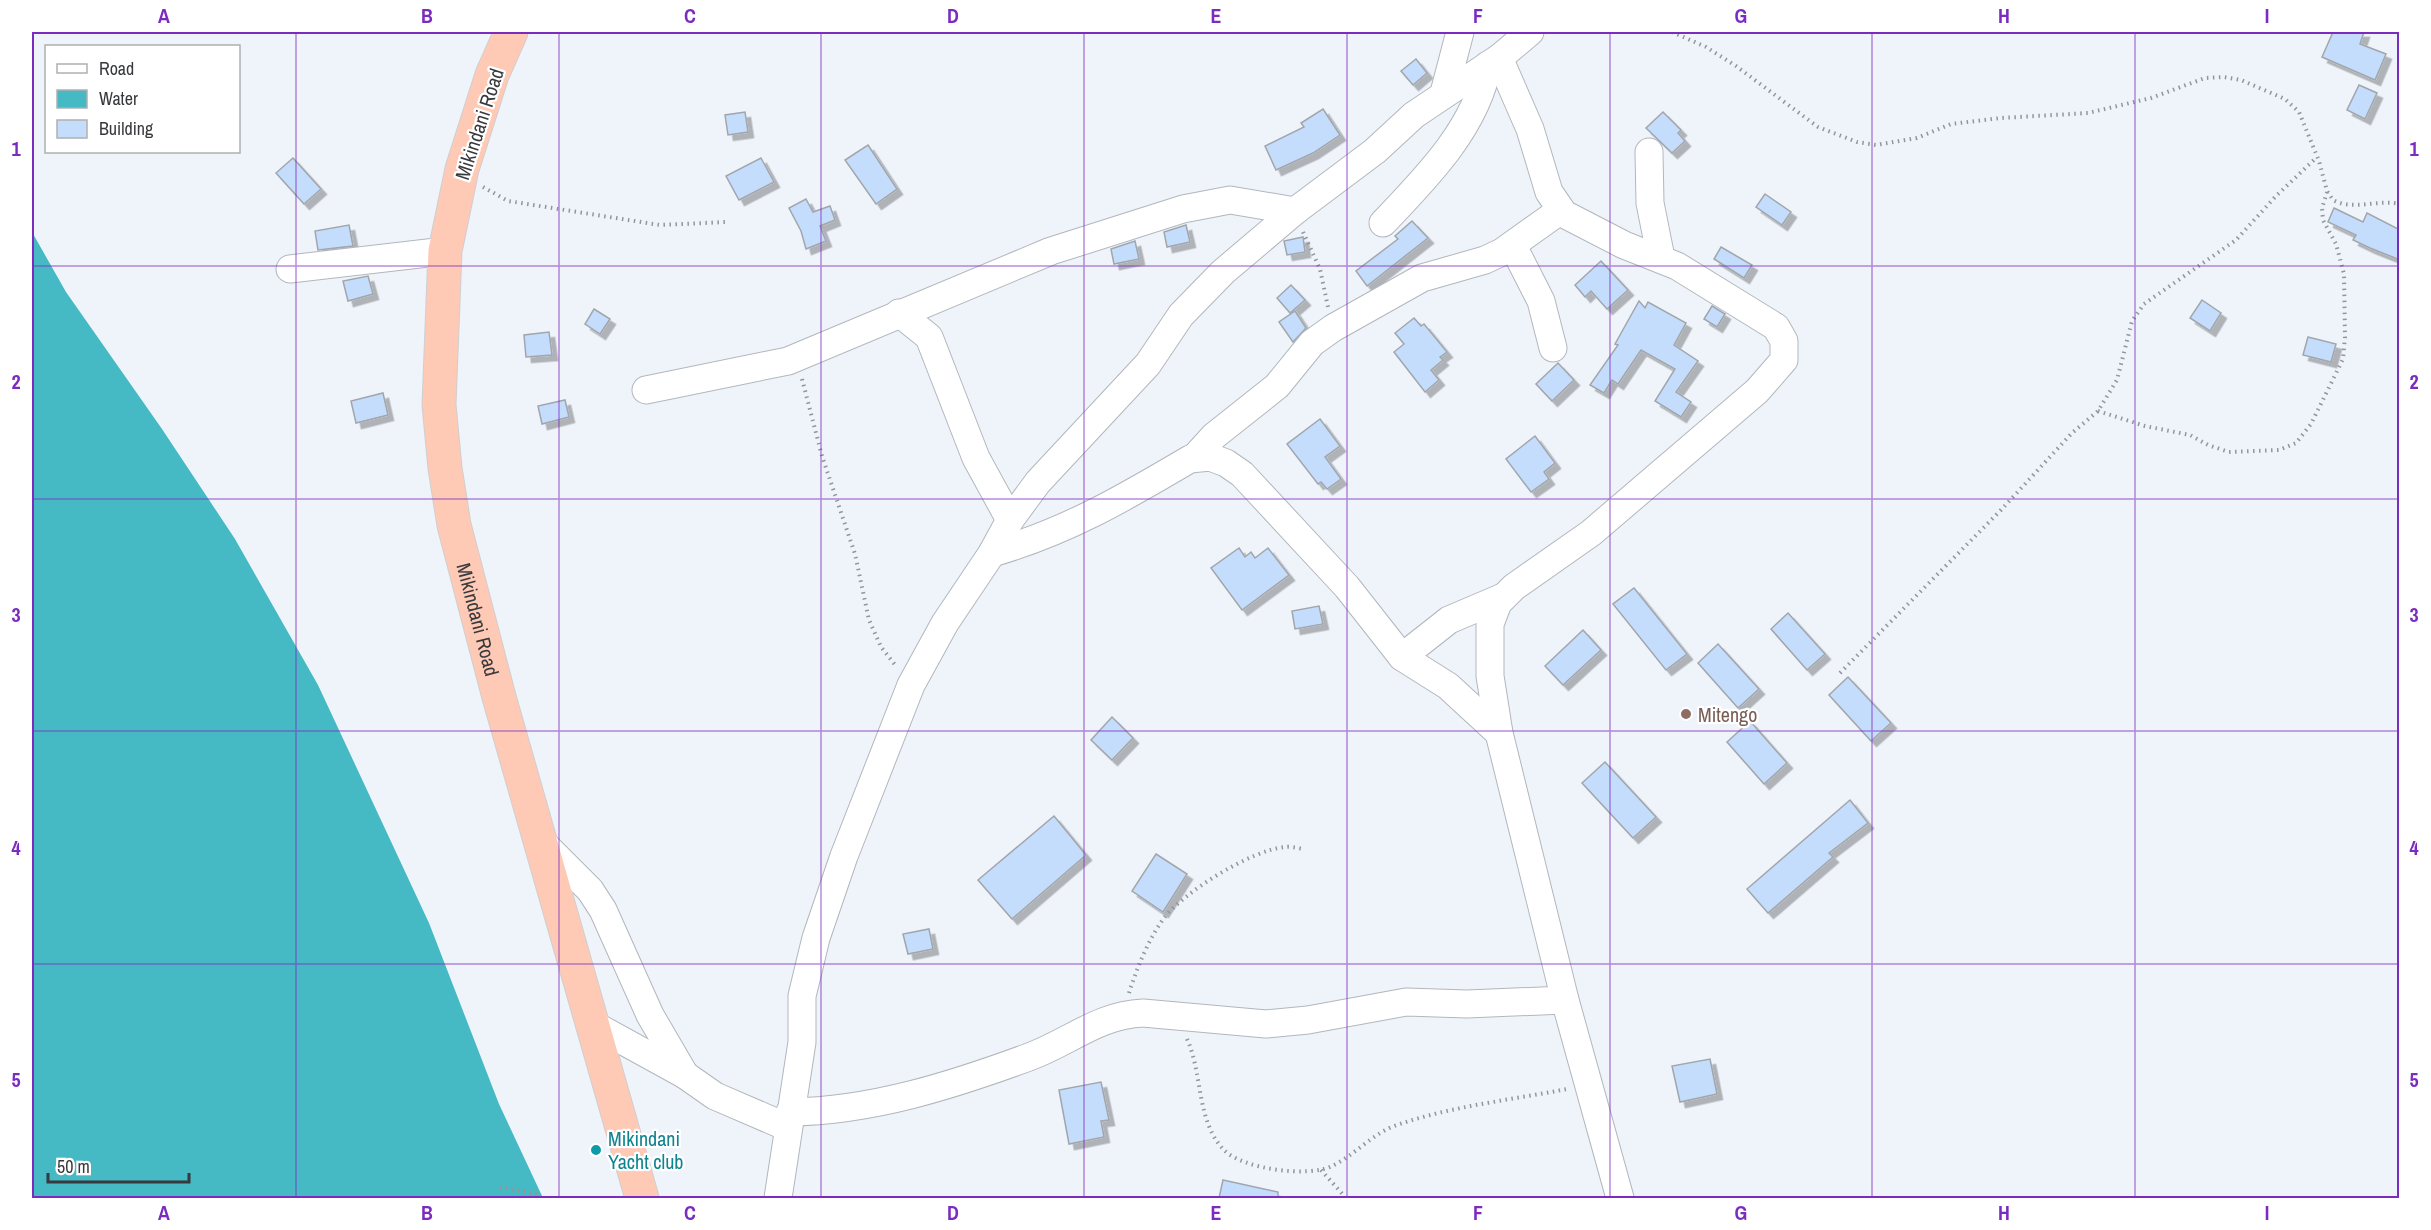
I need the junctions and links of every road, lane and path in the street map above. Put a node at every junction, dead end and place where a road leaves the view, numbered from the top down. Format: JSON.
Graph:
{"nodes":[{"id":1,"x":511,"y":32,"type":"edge"},
{"id":2,"x":1460,"y":32,"type":"edge"},
{"id":3,"x":1530,"y":32,"type":"edge"},
{"id":4,"x":1672,"y":32,"type":"edge"},
{"id":5,"x":1494,"y":61,"type":"junction"},
{"id":6,"x":1444,"y":93,"type":"junction"},
{"id":7,"x":1649,"y":152,"type":"dead end"},
{"id":8,"x":2318,"y":157,"type":"junction"},
{"id":9,"x":462,"y":169,"type":"junction"},
{"id":10,"x":2327,"y":191,"type":"junction"},
{"id":11,"x":2400,"y":204,"type":"edge"},
{"id":12,"x":1561,"y":210,"type":"junction"},
{"id":13,"x":1295,"y":211,"type":"junction"},
{"id":14,"x":726,"y":222,"type":"dead end"},
{"id":15,"x":1383,"y":223,"type":"dead end"},
{"id":16,"x":1513,"y":246,"type":"junction"},
{"id":17,"x":445,"y":251,"type":"junction"},
{"id":18,"x":1661,"y":258,"type":"junction"},
{"id":19,"x":290,"y":269,"type":"dead end"},
{"id":20,"x":899,"y":313,"type":"junction"},
{"id":21,"x":1334,"y":328,"type":"junction"},
{"id":22,"x":1553,"y":348,"type":"dead end"},
{"id":23,"x":796,"y":358,"type":"junction"},
{"id":24,"x":646,"y":390,"type":"dead end"},
{"id":25,"x":2098,"y":411,"type":"junction"},
{"id":26,"x":1194,"y":458,"type":"junction"},
{"id":27,"x":1010,"y":520,"type":"junction"},
{"id":28,"x":992,"y":553,"type":"junction"},
{"id":29,"x":1503,"y":597,"type":"junction"},
{"id":30,"x":1402,"y":657,"type":"junction"},
{"id":31,"x":1840,"y":673,"type":"dead end"},
{"id":32,"x":911,"y":685,"type":"junction"},
{"id":33,"x":1499,"y":733,"type":"junction"},
{"id":34,"x":540,"y":840,"type":"junction"},
{"id":35,"x":1303,"y":849,"type":"dead end"},
{"id":36,"x":1565,"y":1000,"type":"junction"},
{"id":37,"x":1123,"y":1014,"type":"junction"},
{"id":38,"x":1164,"y":1015,"type":"junction"},
{"id":39,"x":594,"y":1025,"type":"junction"},
{"id":40,"x":685,"y":1075,"type":"junction"},
{"id":41,"x":1589,"y":1085,"type":"junction"},
{"id":42,"x":788,"y":1119,"type":"junction"},
{"id":43,"x":1321,"y":1170,"type":"junction"},
{"id":44,"x":500,"y":1187,"type":"dead end"},
{"id":45,"x":541,"y":1195,"type":"dead end"},
{"id":46,"x":642,"y":1198,"type":"edge"},
{"id":47,"x":778,"y":1198,"type":"edge"},
{"id":48,"x":1346,"y":1198,"type":"edge"},
{"id":49,"x":1620,"y":1198,"type":"edge"}],
"edges":[{"from":1,"to":9,"type":"highway","name":"Mikindani Road"},
{"from":2,"to":6,"type":"street"},
{"from":3,"to":5,"type":"street"},
{"from":4,"to":8,"type":"path"},
{"from":5,"to":6,"type":"street"},
{"from":5,"to":12,"type":"street"},
{"from":5,"to":15,"type":"street"},
{"from":6,"to":13,"type":"street"},
{"from":7,"to":18,"type":"street"},
{"from":8,"to":10,"type":"path"},
{"from":8,"to":25,"type":"path"},
{"from":9,"to":14,"type":"path"},
{"from":9,"to":17,"type":"highway","name":"Mikindani Road"},
{"from":10,"to":11,"type":"path"},
{"from":10,"to":25,"type":"path"},
{"from":12,"to":16,"type":"street"},
{"from":12,"to":18,"type":"street"},
{"from":13,"to":20,"type":"street"},
{"from":13,"to":21,"type":"path"},
{"from":13,"to":27,"type":"street"},
{"from":16,"to":21,"type":"street"},
{"from":16,"to":22,"type":"street"},
{"from":17,"to":19,"type":"street"},
{"from":17,"to":34,"type":"highway","name":"Mikindani Road"},
{"from":18,"to":29,"type":"street"},
{"from":20,"to":23,"type":"street"},
{"from":20,"to":27,"type":"street"},
{"from":21,"to":26,"type":"street"},
{"from":23,"to":24,"type":"street"},
{"from":23,"to":32,"type":"path"},
{"from":25,"to":31,"type":"path"},
{"from":26,"to":28,"type":"street"},
{"from":26,"to":30,"type":"street"},
{"from":27,"to":28,"type":"street"},
{"from":28,"to":32,"type":"street"},
{"from":29,"to":30,"type":"street"},
{"from":29,"to":33,"type":"street"},
{"from":30,"to":33,"type":"street"},
{"from":32,"to":42,"type":"street"},
{"from":33,"to":36,"type":"street"},
{"from":34,"to":39,"type":"highway","name":"Mikindani Road"},
{"from":34,"to":40,"type":"street"},
{"from":35,"to":37,"type":"path"},
{"from":36,"to":38,"type":"street"},
{"from":36,"to":41,"type":"street"},
{"from":37,"to":38,"type":"street"},
{"from":37,"to":42,"type":"street"},
{"from":38,"to":43,"type":"path"},
{"from":39,"to":40,"type":"street"},
{"from":39,"to":46,"type":"highway","name":"Mikindani Road"},
{"from":40,"to":42,"type":"street"},
{"from":41,"to":43,"type":"path"},
{"from":41,"to":49,"type":"street"},
{"from":42,"to":47,"type":"street"},
{"from":43,"to":48,"type":"path"},
{"from":44,"to":45,"type":"path"}]}
